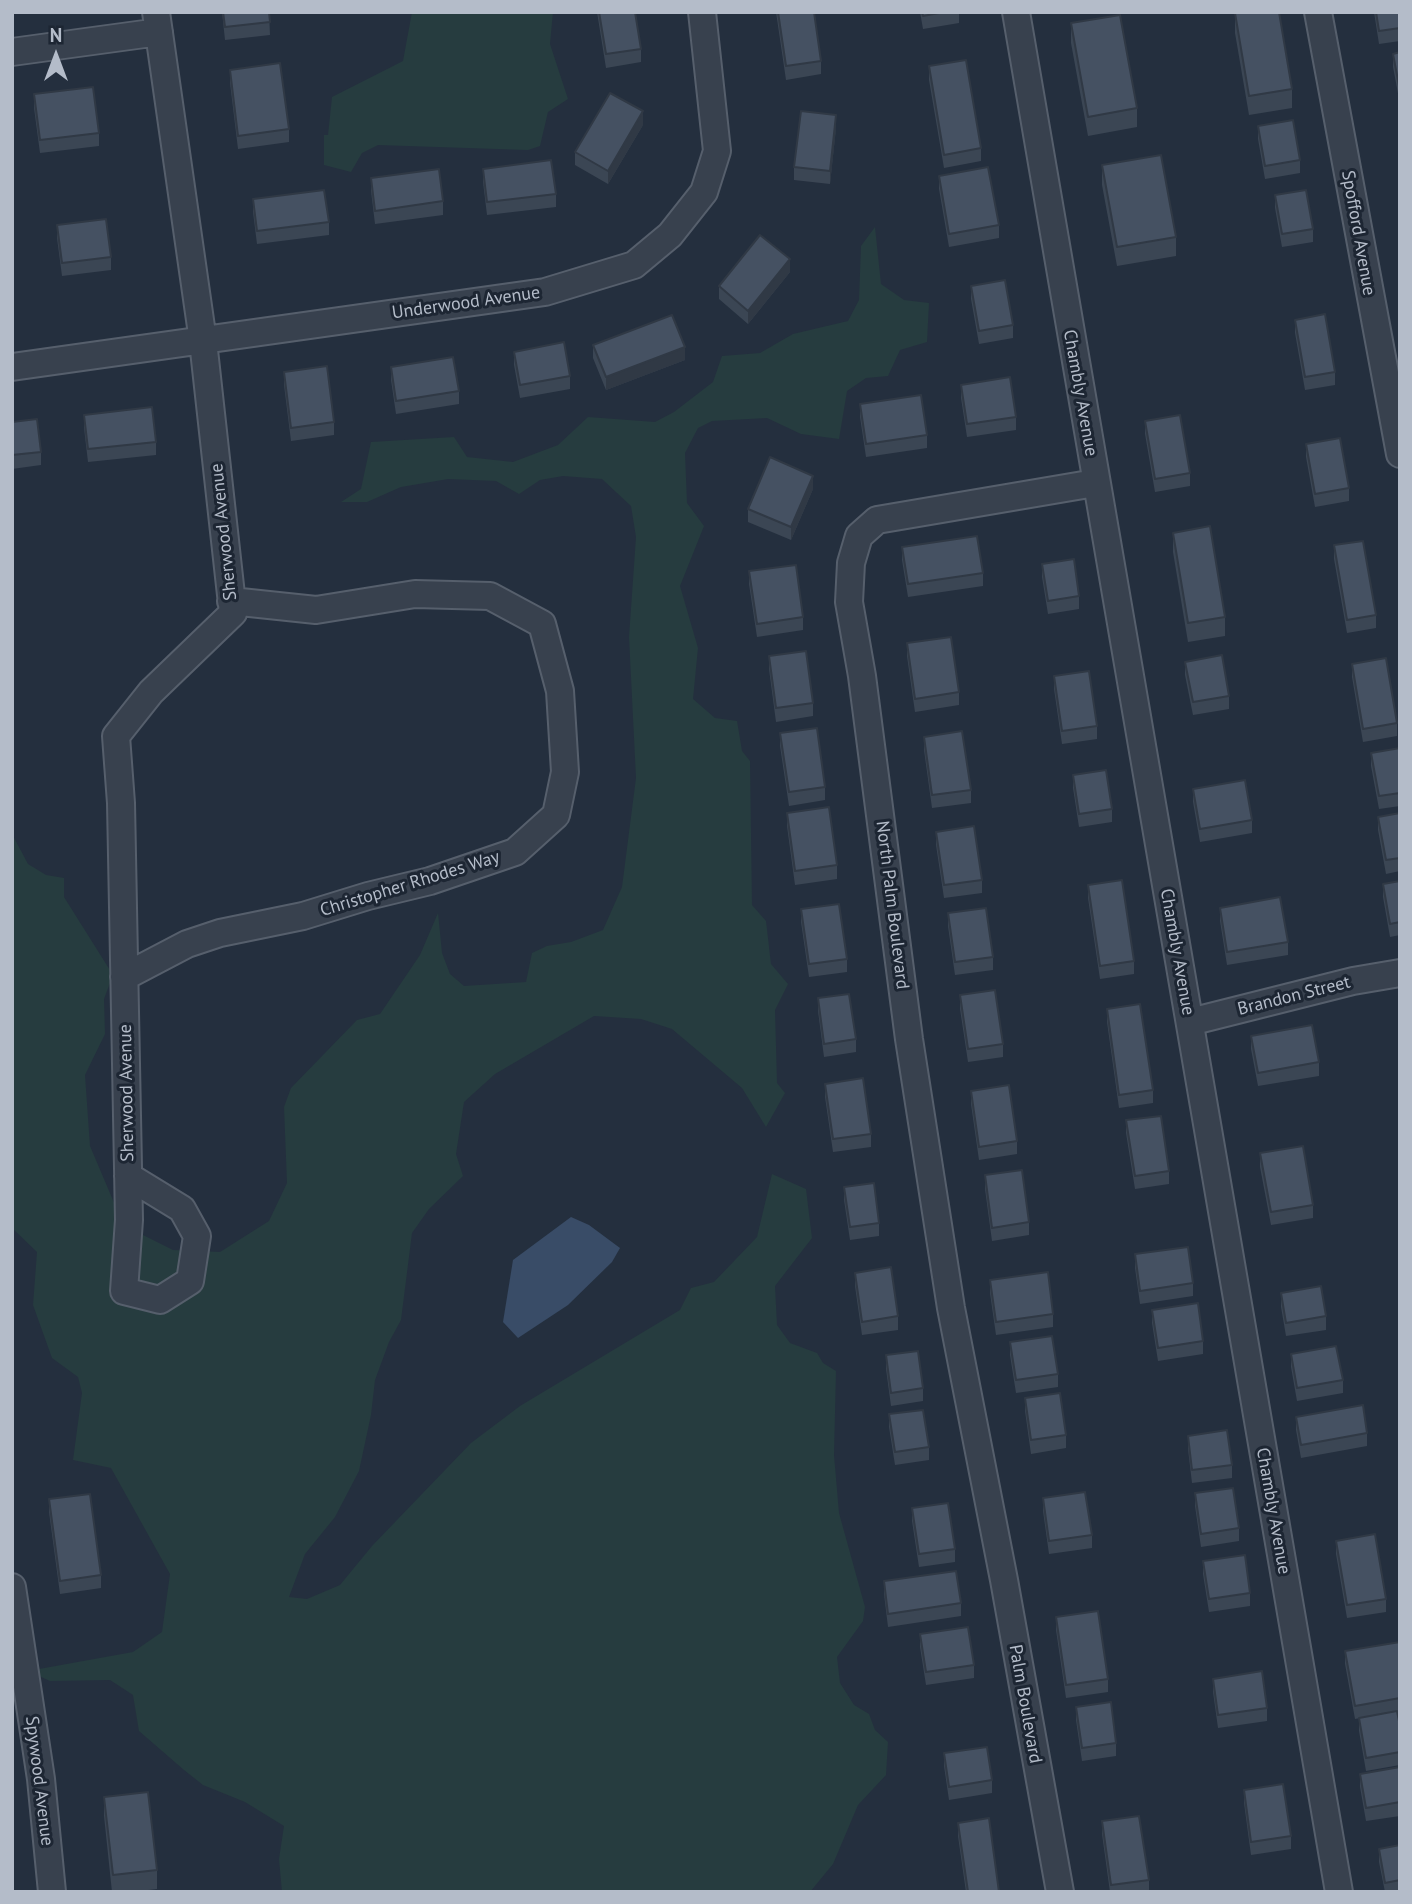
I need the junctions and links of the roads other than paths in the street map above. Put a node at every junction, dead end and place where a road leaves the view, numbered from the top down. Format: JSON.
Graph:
{"nodes":[{"id":1,"x":702,"y":12,"type":"edge"},
{"id":2,"x":1016,"y":12,"type":"edge"},
{"id":3,"x":1318,"y":12,"type":"edge"},
{"id":4,"x":157,"y":22,"type":"edge"},
{"id":5,"x":12,"y":52,"type":"edge"},
{"id":6,"x":203,"y":341,"type":"junction"},
{"id":7,"x":12,"y":367,"type":"edge"},
{"id":8,"x":1400,"y":454,"type":"edge"},
{"id":9,"x":1095,"y":483,"type":"junction"},
{"id":10,"x":231,"y":601,"type":"junction"},
{"id":11,"x":1400,"y":973,"type":"edge"},
{"id":12,"x":124,"y":977,"type":"junction"},
{"id":13,"x":1190,"y":1022,"type":"junction"},
{"id":14,"x":128,"y":1176,"type":"dead end"},
{"id":15,"x":990,"y":1516,"type":"joint"},
{"id":16,"x":12,"y":1587,"type":"edge"},
{"id":17,"x":52,"y":1892,"type":"edge"},
{"id":18,"x":1060,"y":1892,"type":"edge"},
{"id":19,"x":1339,"y":1892,"type":"edge"}],
"edges":[{"from":1,"to":6,"type":"street","name":"Underwood Avenue"},
{"from":2,"to":9,"type":"street","name":"Chambly Avenue"},
{"from":3,"to":8,"type":"street","name":"Spofford Avenue"},
{"from":4,"to":5,"type":"street"},
{"from":4,"to":6,"type":"street","name":"Sherwood Avenue"},
{"from":6,"to":7,"type":"street","name":"Underwood Avenue"},
{"from":6,"to":10,"type":"street","name":"Sherwood Avenue"},
{"from":9,"to":13,"type":"street","name":"Chambly Avenue"},
{"from":9,"to":15,"type":"street","name":"North Palm Boulevard"},
{"from":10,"to":12,"type":"street","name":"Sherwood Avenue"},
{"from":10,"to":12,"type":"street","name":"Christopher Rhodes Way"},
{"from":11,"to":13,"type":"street","name":"Brandon Street"},
{"from":12,"to":14,"type":"street","name":"Sherwood Avenue"},
{"from":13,"to":19,"type":"street","name":"Chambly Avenue"},
{"from":15,"to":18,"type":"street","name":"Palm Boulevard"},
{"from":16,"to":17,"type":"street","name":"Spywood Avenue"}]}
